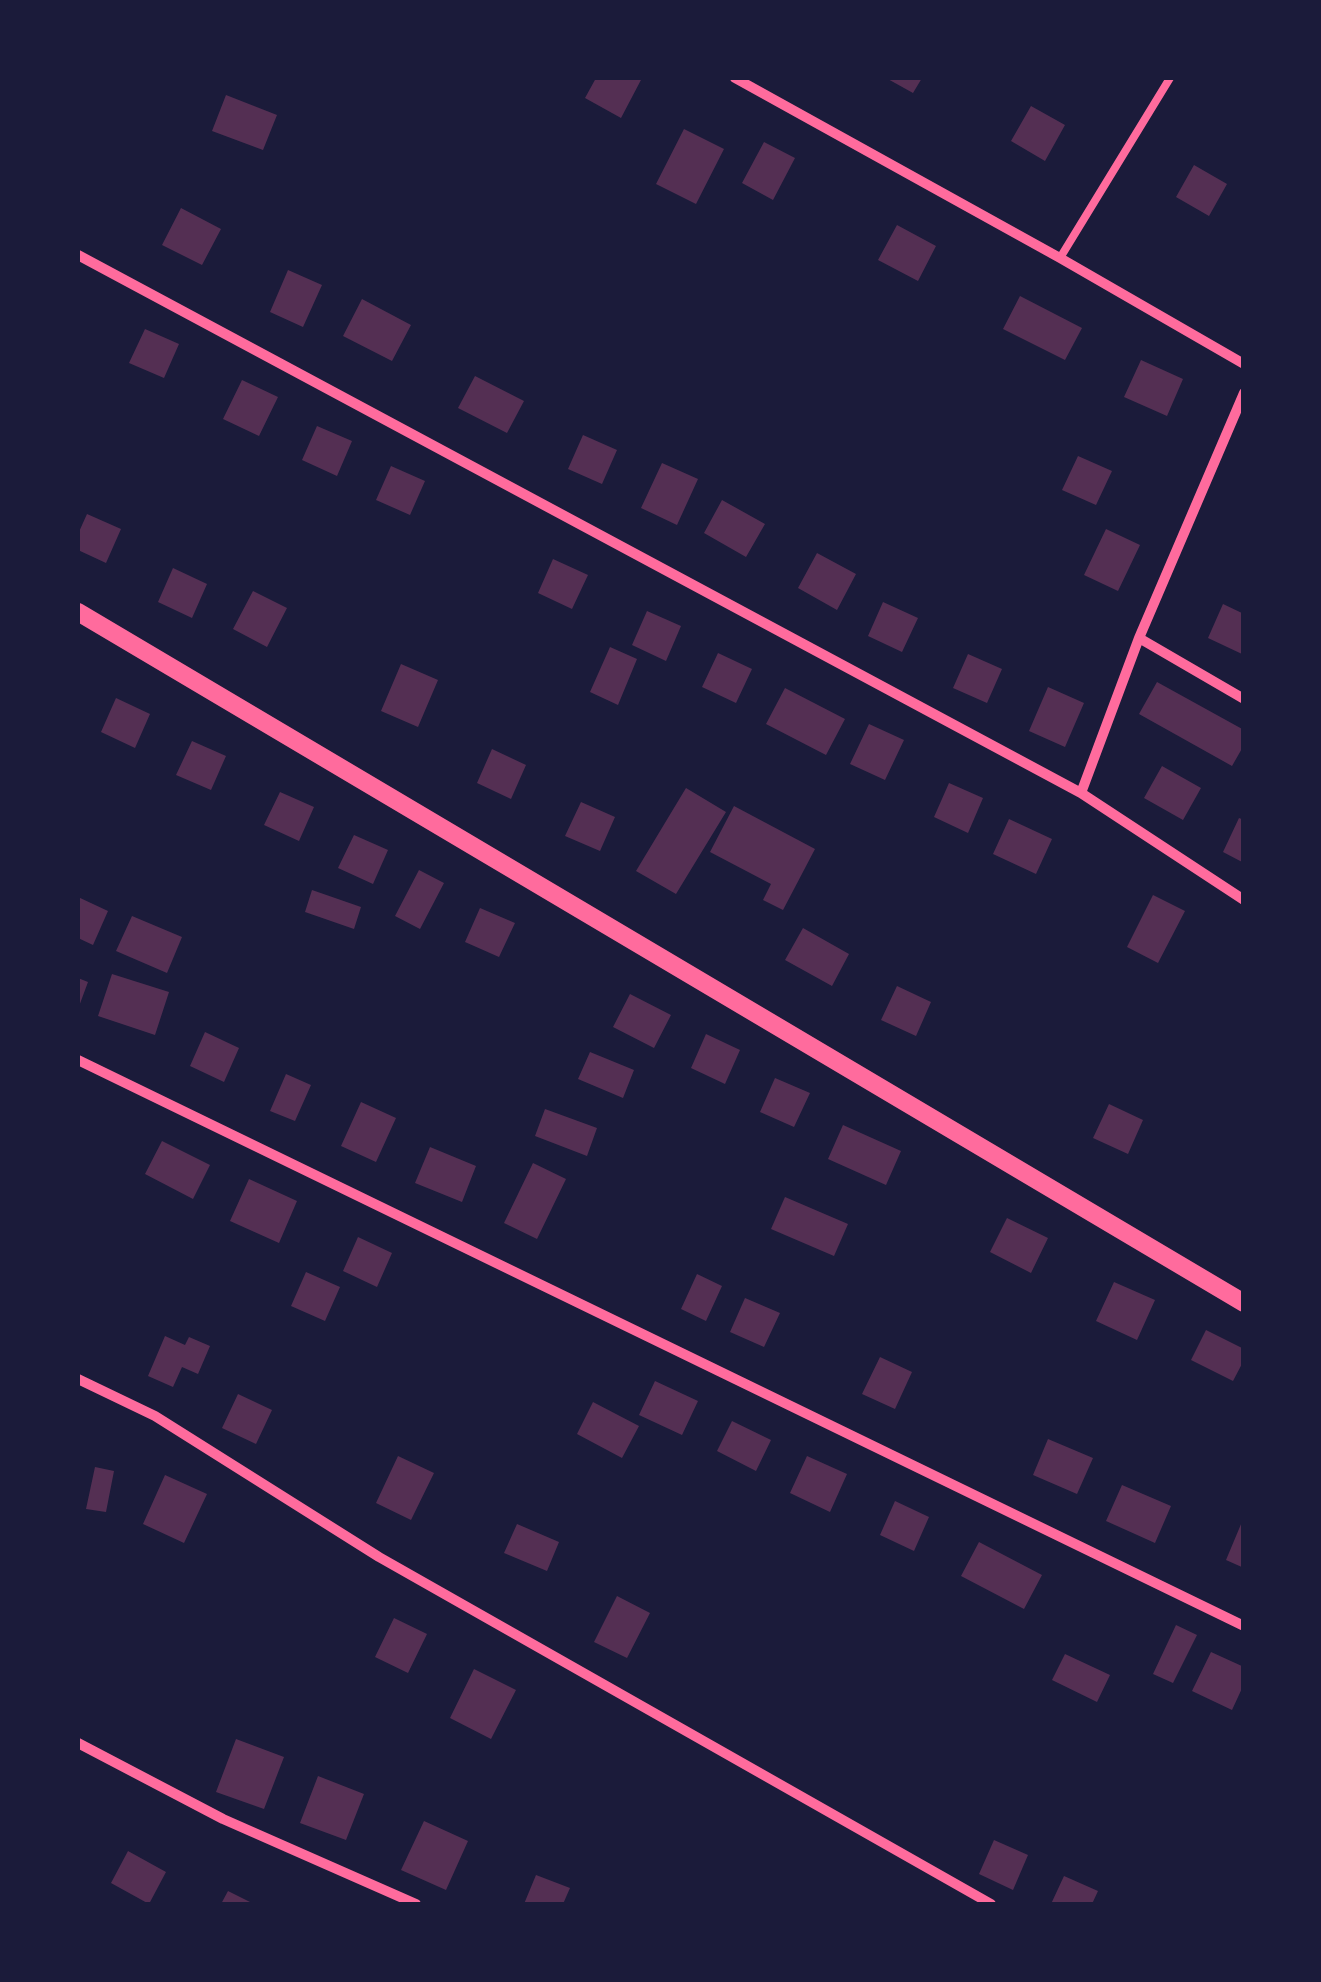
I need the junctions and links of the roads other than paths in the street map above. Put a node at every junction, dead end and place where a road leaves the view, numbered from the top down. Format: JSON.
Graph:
{"nodes":[{"id":1,"x":734,"y":78,"type":"edge"},
{"id":2,"x":1170,"y":78,"type":"edge"},
{"id":3,"x":78,"y":255,"type":"edge"},
{"id":4,"x":1060,"y":258,"type":"junction"},
{"id":5,"x":1244,"y":364,"type":"edge"},
{"id":6,"x":1244,"y":393,"type":"edge"},
{"id":7,"x":78,"y":612,"type":"edge"},
{"id":8,"x":1140,"y":638,"type":"junction"},
{"id":9,"x":1244,"y":699,"type":"edge"},
{"id":10,"x":1081,"y":794,"type":"junction"},
{"id":11,"x":1244,"y":900,"type":"edge"},
{"id":12,"x":78,"y":1060,"type":"edge"},
{"id":13,"x":1244,"y":1304,"type":"edge"},
{"id":14,"x":78,"y":1379,"type":"edge"},
{"id":15,"x":1244,"y":1626,"type":"edge"},
{"id":16,"x":78,"y":1742,"type":"edge"},
{"id":17,"x":416,"y":1904,"type":"edge"},
{"id":18,"x":992,"y":1904,"type":"edge"}],
"edges":[{"from":1,"to":4,"type":"street"},
{"from":2,"to":4,"type":"lane"},
{"from":3,"to":10,"type":"street"},
{"from":4,"to":5,"type":"street"},
{"from":6,"to":8,"type":"street"},
{"from":7,"to":13,"type":"street"},
{"from":8,"to":9,"type":"street"},
{"from":8,"to":10,"type":"street"},
{"from":10,"to":11,"type":"street"},
{"from":12,"to":15,"type":"street"},
{"from":14,"to":18,"type":"street"},
{"from":16,"to":17,"type":"street"}]}
